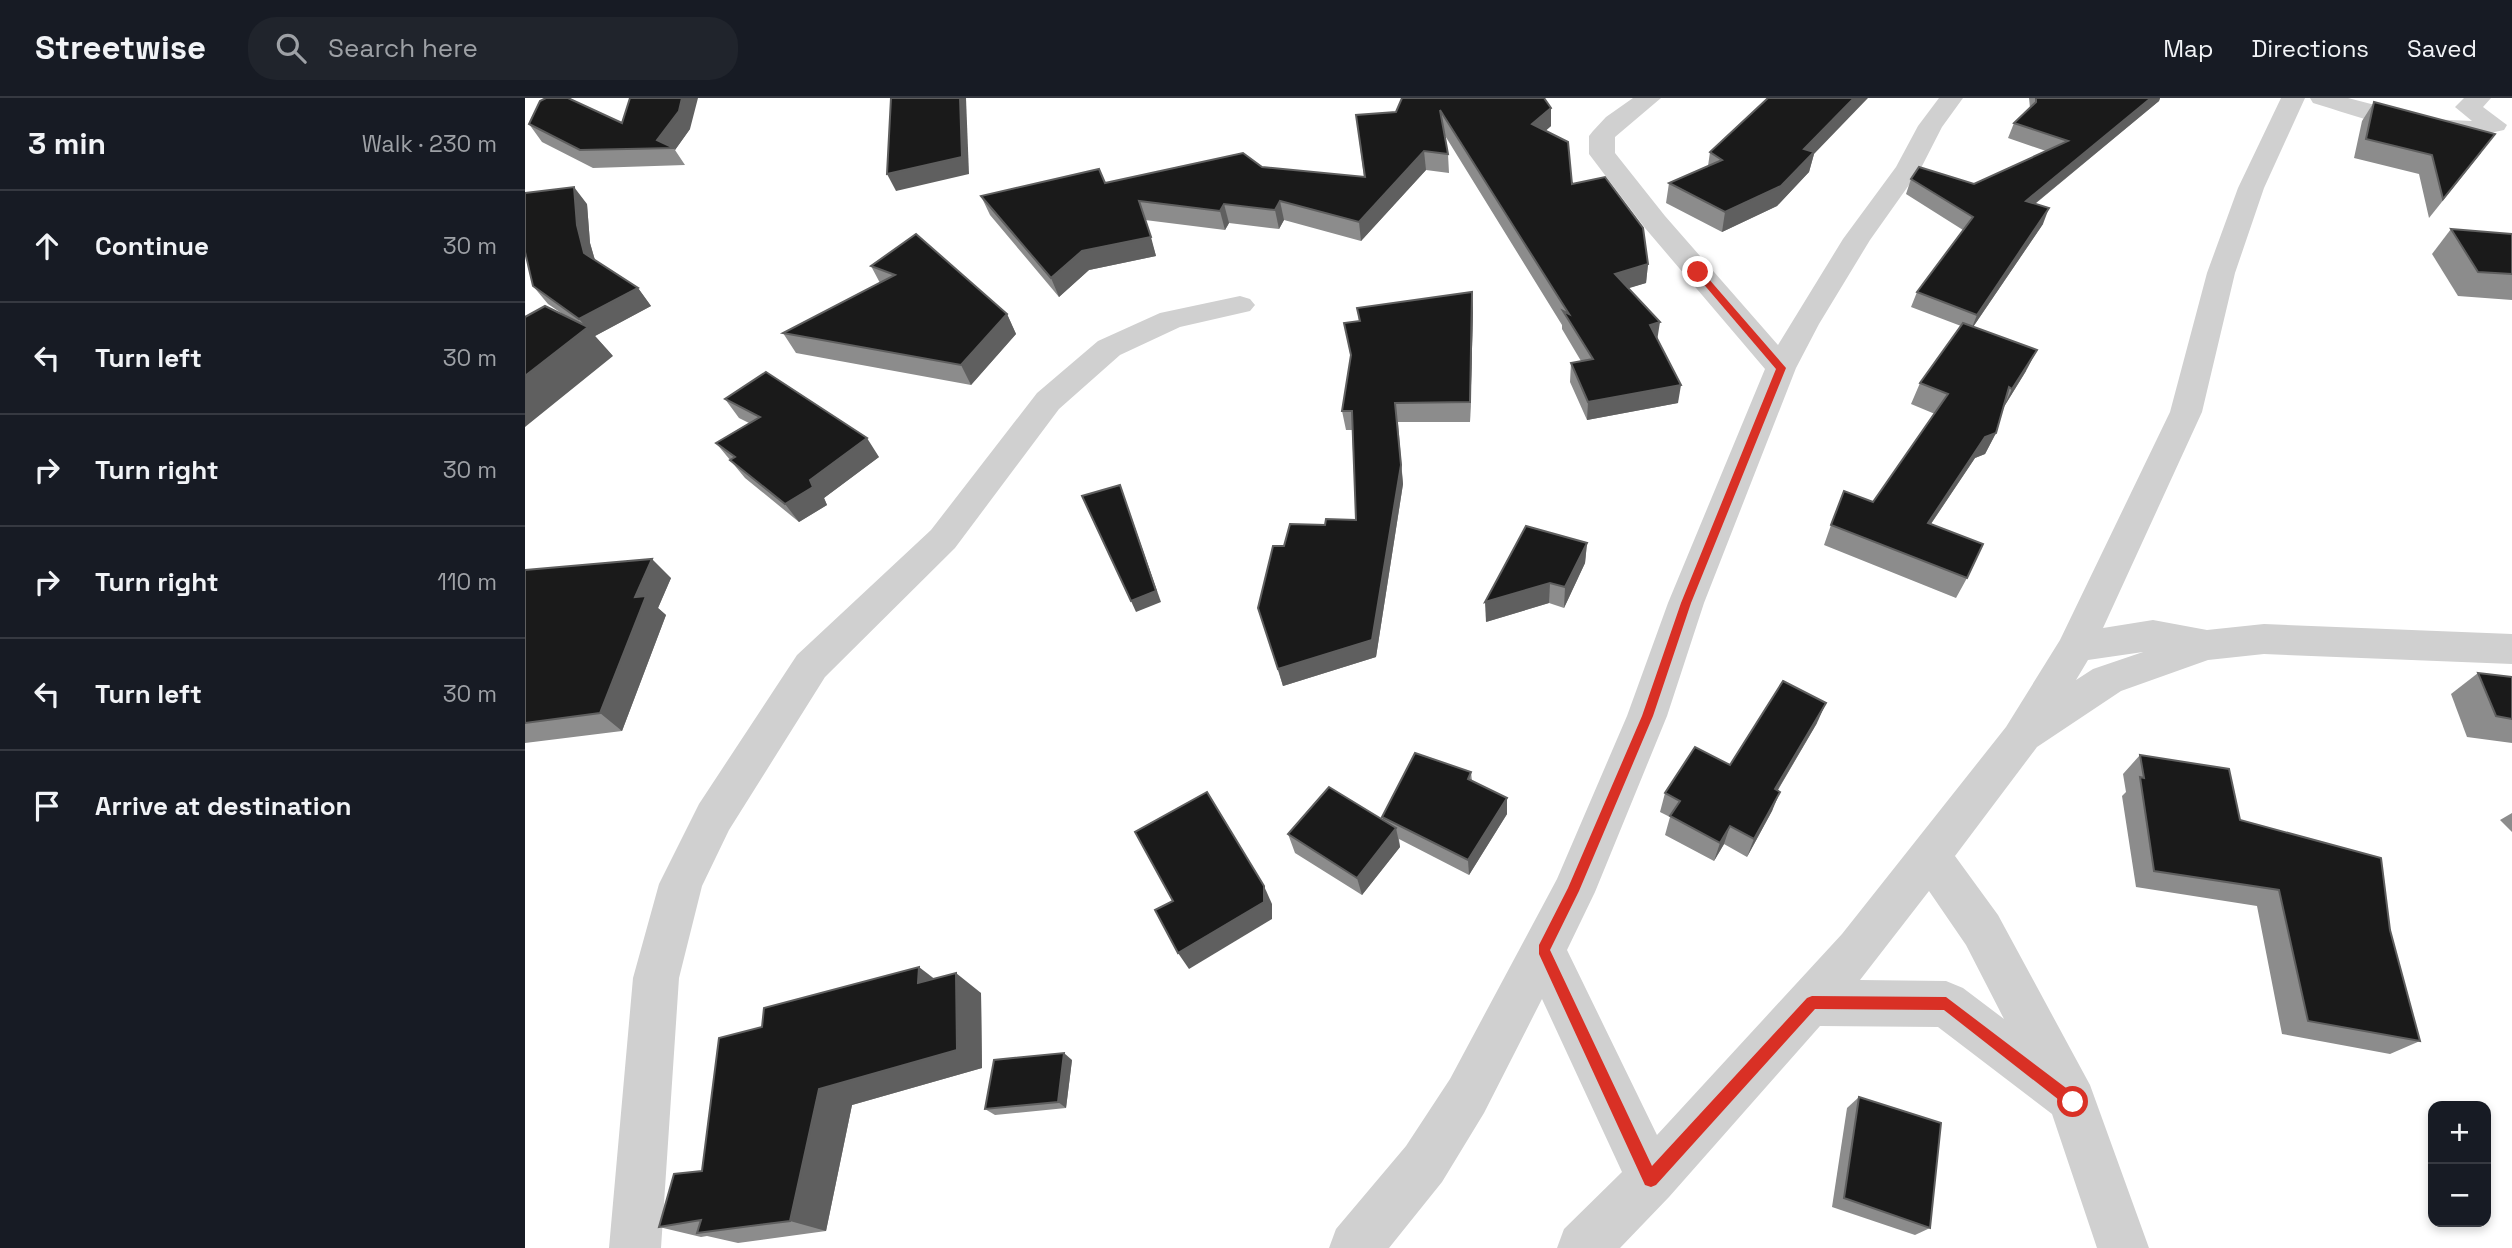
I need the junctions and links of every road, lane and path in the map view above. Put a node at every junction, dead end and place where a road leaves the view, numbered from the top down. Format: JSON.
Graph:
{"nodes":[{"id":1,"x":1650,"y":98,"type":"edge"},
{"id":2,"x":1951,"y":98,"type":"edge"},
{"id":3,"x":2293,"y":98,"type":"edge"},
{"id":4,"x":2322,"y":98,"type":"edge"},
{"id":5,"x":2479,"y":98,"type":"edge"},
{"id":6,"x":1240,"y":306,"type":"dead end"},
{"id":7,"x":1781,"y":368,"type":"junction"},
{"id":8,"x":2207,"y":645,"type":"junction"},
{"id":9,"x":2076,"y":647,"type":"junction"},
{"id":10,"x":2512,"y":649,"type":"edge"},
{"id":11,"x":2020,"y":739,"type":"junction"},
{"id":12,"x":1929,"y":855,"type":"junction"},
{"id":13,"x":1543,"y":950,"type":"junction"},
{"id":14,"x":1812,"y":1003,"type":"junction"},
{"id":15,"x":2073,"y":1102,"type":"junction"},
{"id":16,"x":1651,"y":1179,"type":"junction"},
{"id":17,"x":635,"y":1248,"type":"edge"},
{"id":18,"x":1355,"y":1248,"type":"edge"},
{"id":19,"x":1583,"y":1248,"type":"edge"},
{"id":20,"x":2123,"y":1248,"type":"edge"}],
"edges":[{"from":1,"to":7,"type":"street"},
{"from":2,"to":7,"type":"street"},
{"from":3,"to":9,"type":"street"},
{"from":4,"to":5,"type":"street"},
{"from":6,"to":17,"type":"street"},
{"from":7,"to":13,"type":"street"},
{"from":8,"to":9,"type":"street"},
{"from":8,"to":10,"type":"street"},
{"from":8,"to":11,"type":"street"},
{"from":9,"to":11,"type":"street"},
{"from":11,"to":12,"type":"street"},
{"from":12,"to":14,"type":"street"},
{"from":12,"to":15,"type":"street"},
{"from":13,"to":16,"type":"street"},
{"from":13,"to":18,"type":"street"},
{"from":14,"to":15,"type":"street"},
{"from":14,"to":16,"type":"street"},
{"from":15,"to":20,"type":"street"},
{"from":16,"to":19,"type":"street"}]}
